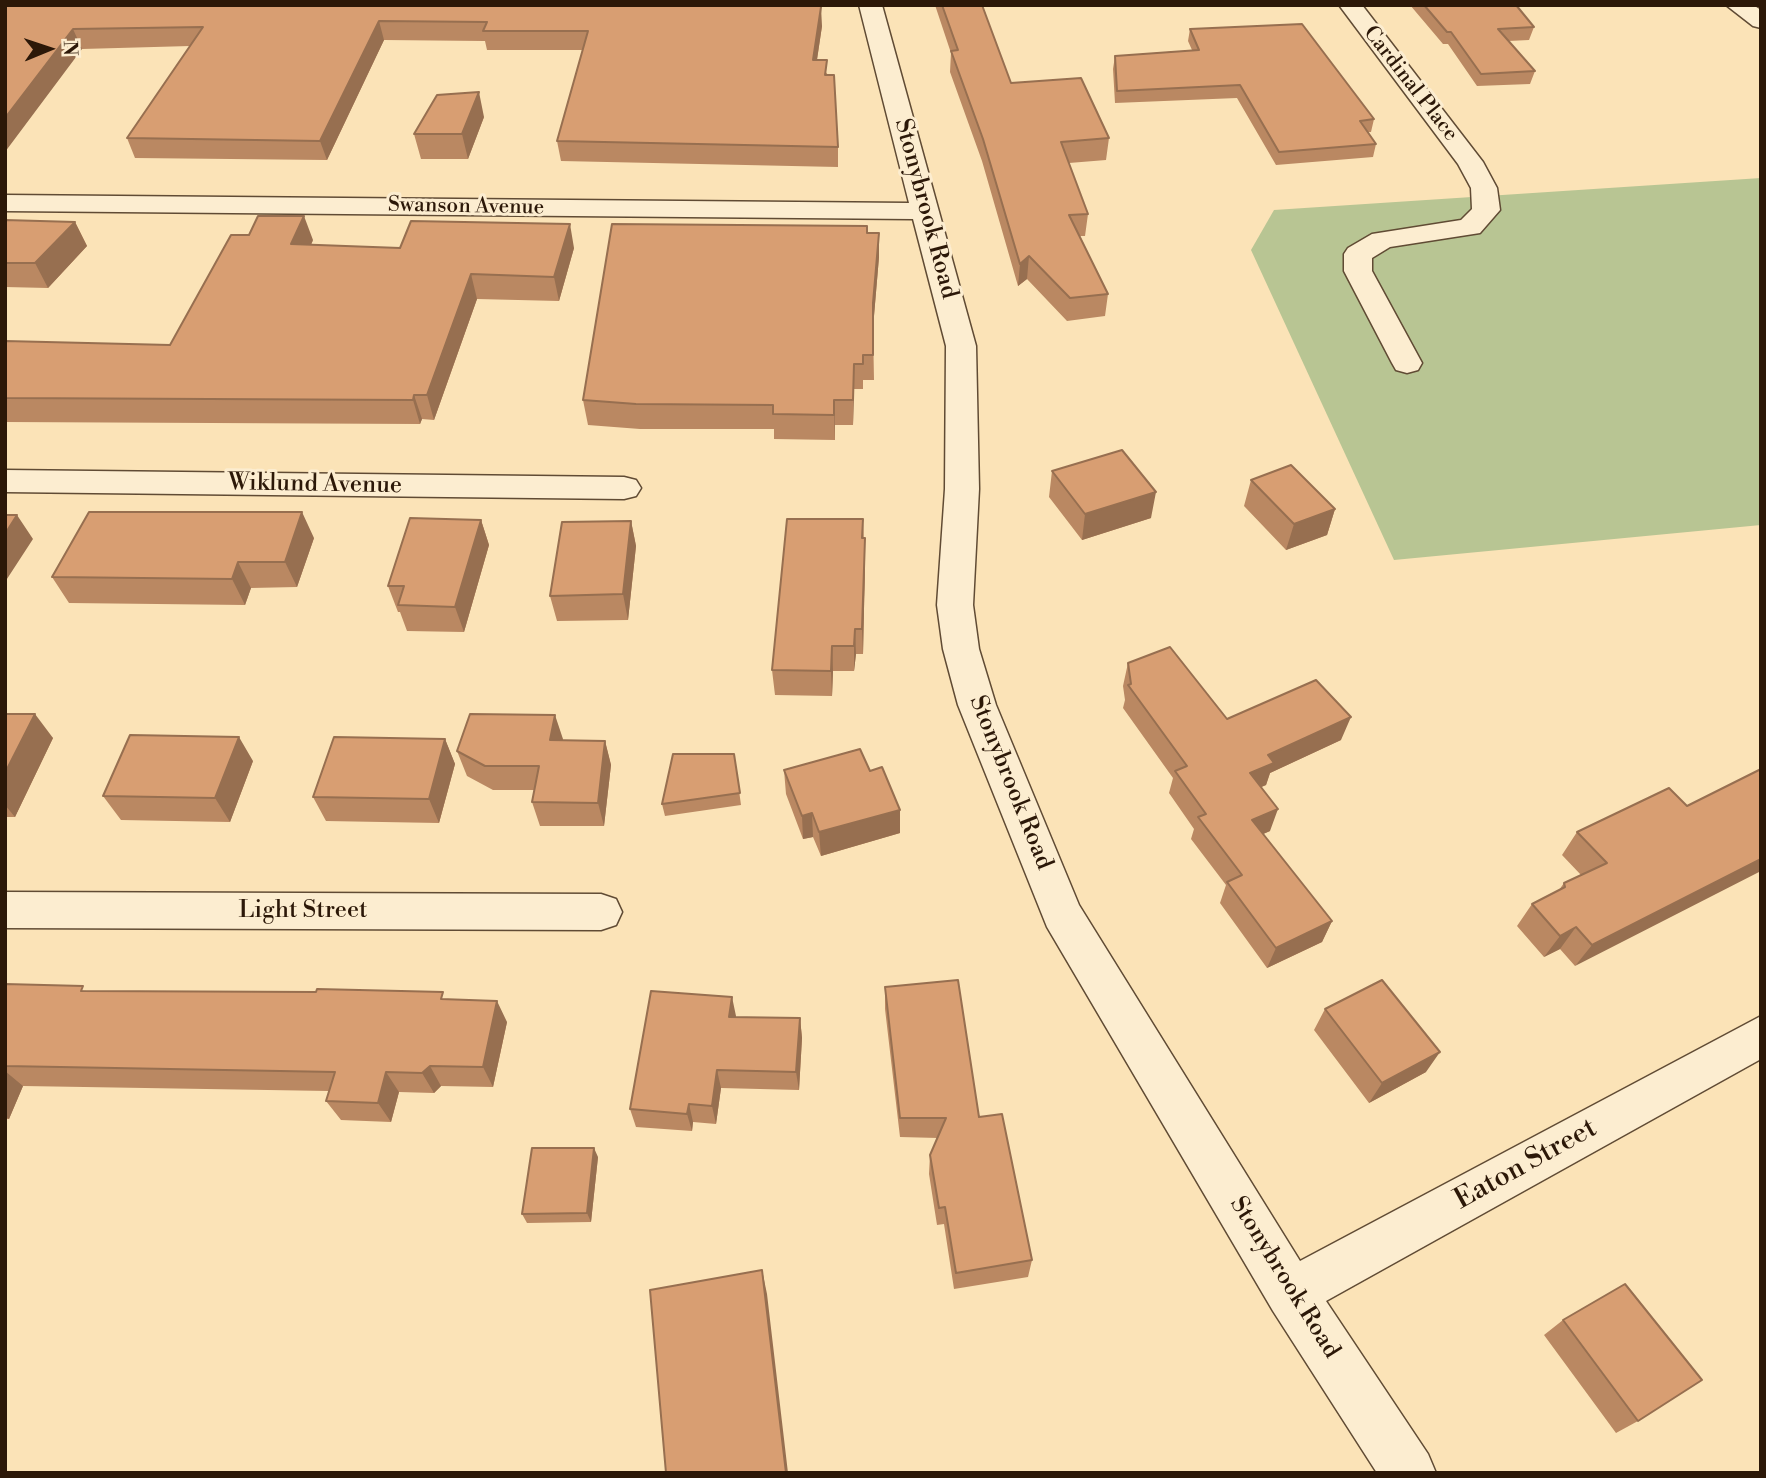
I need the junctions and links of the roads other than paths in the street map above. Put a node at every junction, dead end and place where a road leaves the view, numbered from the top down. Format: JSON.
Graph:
{"nodes":[{"id":1,"x":870,"y":5,"type":"edge"},
{"id":2,"x":1350,"y":5,"type":"edge"},
{"id":3,"x":1737,"y":5,"type":"edge"},
{"id":4,"x":1761,"y":21,"type":"edge"},
{"id":5,"x":5,"y":203,"type":"edge"},
{"id":6,"x":926,"y":211,"type":"junction"},
{"id":7,"x":1407,"y":363,"type":"dead end"},
{"id":8,"x":5,"y":481,"type":"edge"},
{"id":9,"x":624,"y":488,"type":"dead end"},
{"id":10,"x":5,"y":910,"type":"edge"},
{"id":11,"x":601,"y":912,"type":"dead end"},
{"id":12,"x":1761,"y":1036,"type":"edge"},
{"id":13,"x":1291,"y":1293,"type":"junction"},
{"id":14,"x":1409,"y":1473,"type":"edge"}],
"edges":[{"from":1,"to":6,"type":"street","name":"Stonybrook Road"},
{"from":2,"to":7,"type":"street","name":"Cardinal Place"},
{"from":3,"to":4,"type":"street"},
{"from":5,"to":6,"type":"street","name":"Swanson Avenue"},
{"from":6,"to":13,"type":"street","name":"Stonybrook Road"},
{"from":8,"to":9,"type":"street","name":"Wiklund Avenue"},
{"from":10,"to":11,"type":"street","name":"Light Street"},
{"from":12,"to":13,"type":"street","name":"Eaton Street"},
{"from":13,"to":14,"type":"street","name":"Stonybrook Road"}]}
